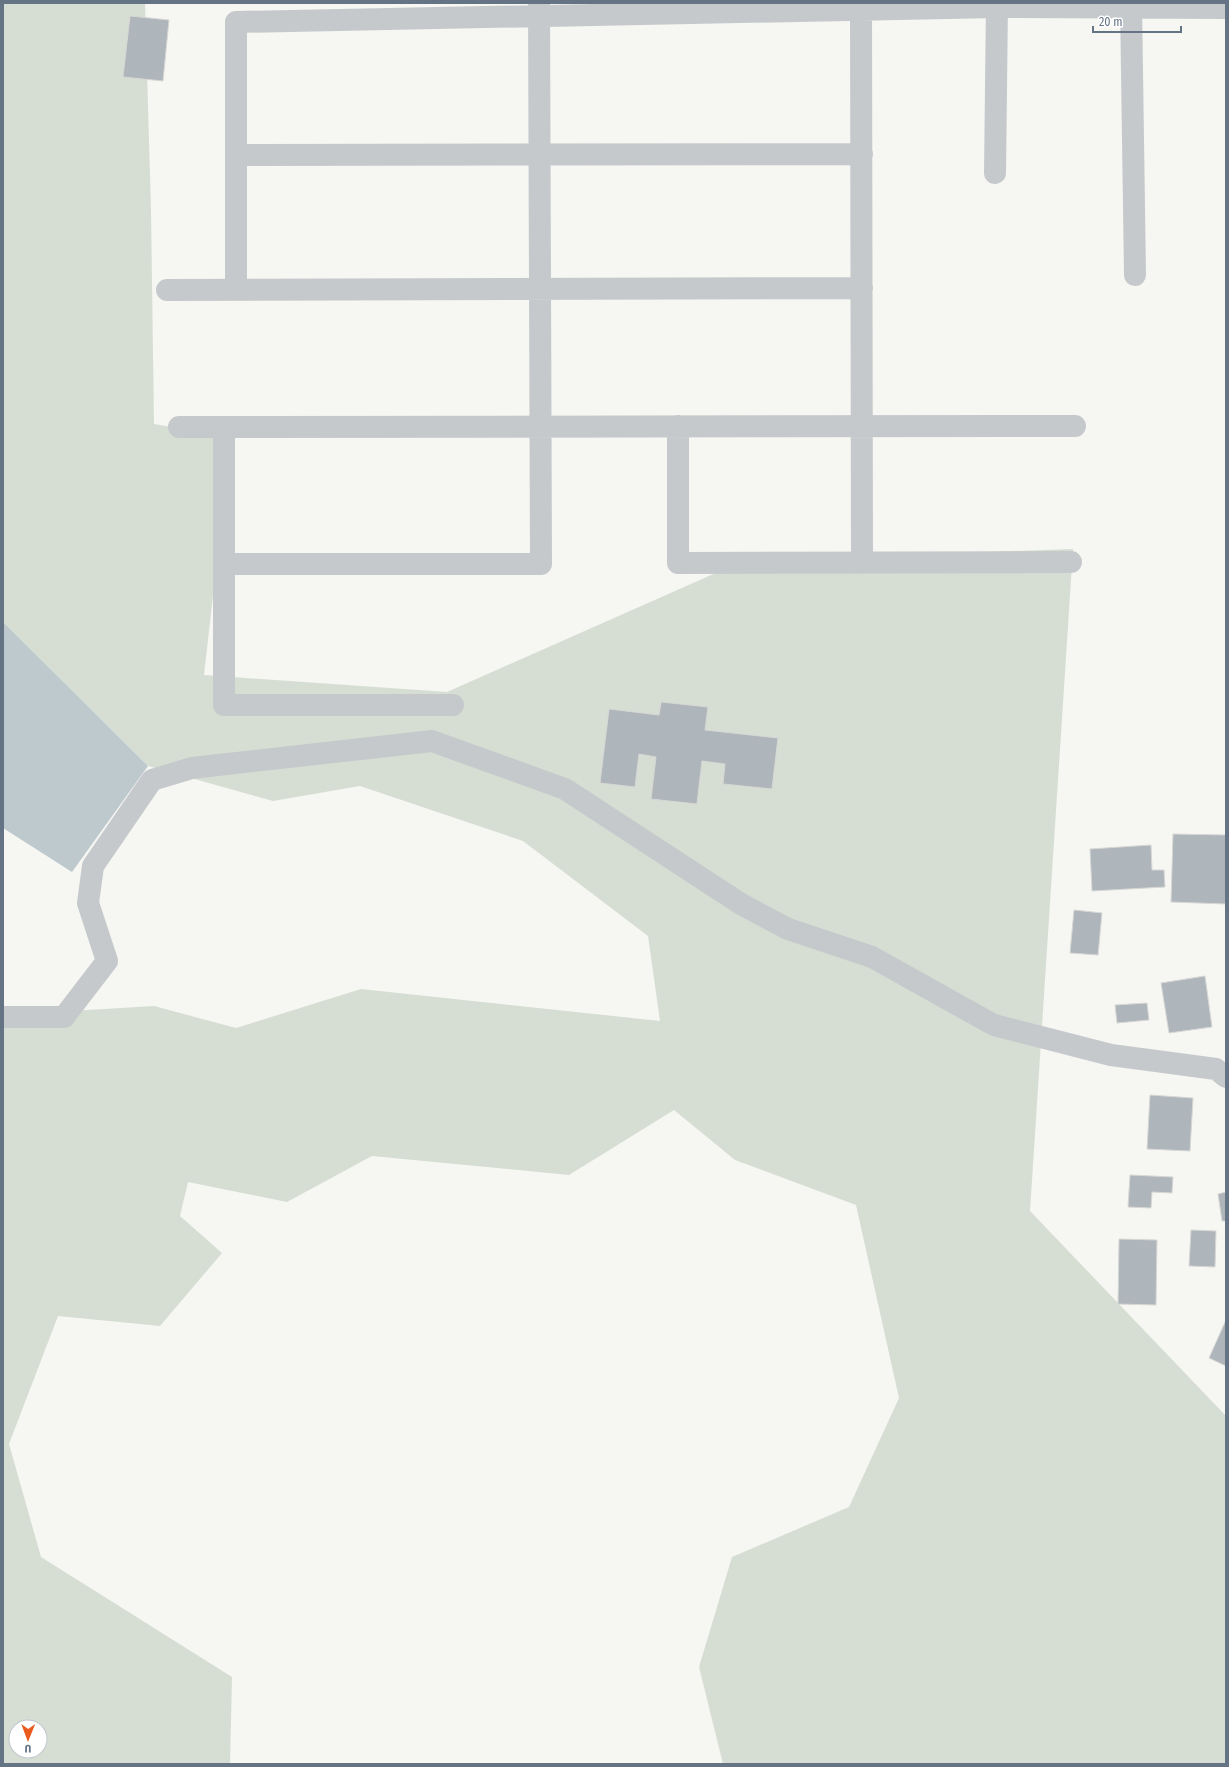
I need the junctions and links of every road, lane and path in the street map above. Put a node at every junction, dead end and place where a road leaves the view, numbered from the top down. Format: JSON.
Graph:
{"nodes":[{"id":1,"x":997,"y":5,"type":"edge"},
{"id":2,"x":1131,"y":5,"type":"edge"},
{"id":3,"x":861,"y":7,"type":"edge"},
{"id":4,"x":1226,"y":8,"type":"edge"},
{"id":5,"x":539,"y":10,"type":"edge"},
{"id":6,"x":862,"y":154,"type":"junction"},
{"id":7,"x":236,"y":155,"type":"junction"},
{"id":8,"x":540,"y":155,"type":"junction"},
{"id":9,"x":996,"y":173,"type":"dead end"},
{"id":10,"x":1135,"y":275,"type":"dead end"},
{"id":11,"x":862,"y":288,"type":"junction"},
{"id":12,"x":236,"y":289,"type":"junction"},
{"id":13,"x":540,"y":289,"type":"junction"},
{"id":14,"x":167,"y":290,"type":"dead end"},
{"id":15,"x":678,"y":426,"type":"junction"},
{"id":16,"x":862,"y":426,"type":"junction"},
{"id":17,"x":1075,"y":426,"type":"dead end"},
{"id":18,"x":179,"y":427,"type":"dead end"},
{"id":19,"x":540,"y":427,"type":"junction"},
{"id":20,"x":224,"y":428,"type":"junction"},
{"id":21,"x":862,"y":562,"type":"junction"},
{"id":22,"x":1071,"y":562,"type":"dead end"},
{"id":23,"x":224,"y":564,"type":"junction"},
{"id":24,"x":453,"y":704,"type":"dead end"},
{"id":25,"x":3,"y":1017,"type":"edge"},
{"id":26,"x":1226,"y":1077,"type":"edge"}],
"edges":[{"from":1,"to":2,"type":"street"},
{"from":1,"to":3,"type":"street"},
{"from":1,"to":9,"type":"street"},
{"from":2,"to":4,"type":"street"},
{"from":2,"to":10,"type":"street"},
{"from":3,"to":5,"type":"street"},
{"from":3,"to":6,"type":"street"},
{"from":5,"to":7,"type":"street"},
{"from":5,"to":8,"type":"street"},
{"from":6,"to":8,"type":"street"},
{"from":6,"to":11,"type":"street"},
{"from":7,"to":8,"type":"street"},
{"from":7,"to":12,"type":"street"},
{"from":8,"to":13,"type":"street"},
{"from":11,"to":13,"type":"street"},
{"from":11,"to":16,"type":"street"},
{"from":12,"to":13,"type":"street"},
{"from":12,"to":14,"type":"street"},
{"from":13,"to":19,"type":"street"},
{"from":15,"to":16,"type":"street"},
{"from":15,"to":19,"type":"street"},
{"from":15,"to":21,"type":"street"},
{"from":16,"to":17,"type":"street"},
{"from":16,"to":21,"type":"street"},
{"from":18,"to":20,"type":"street"},
{"from":19,"to":20,"type":"street"},
{"from":19,"to":23,"type":"street"},
{"from":20,"to":23,"type":"street"},
{"from":21,"to":22,"type":"street"},
{"from":23,"to":24,"type":"street"},
{"from":25,"to":26,"type":"street"}]}
